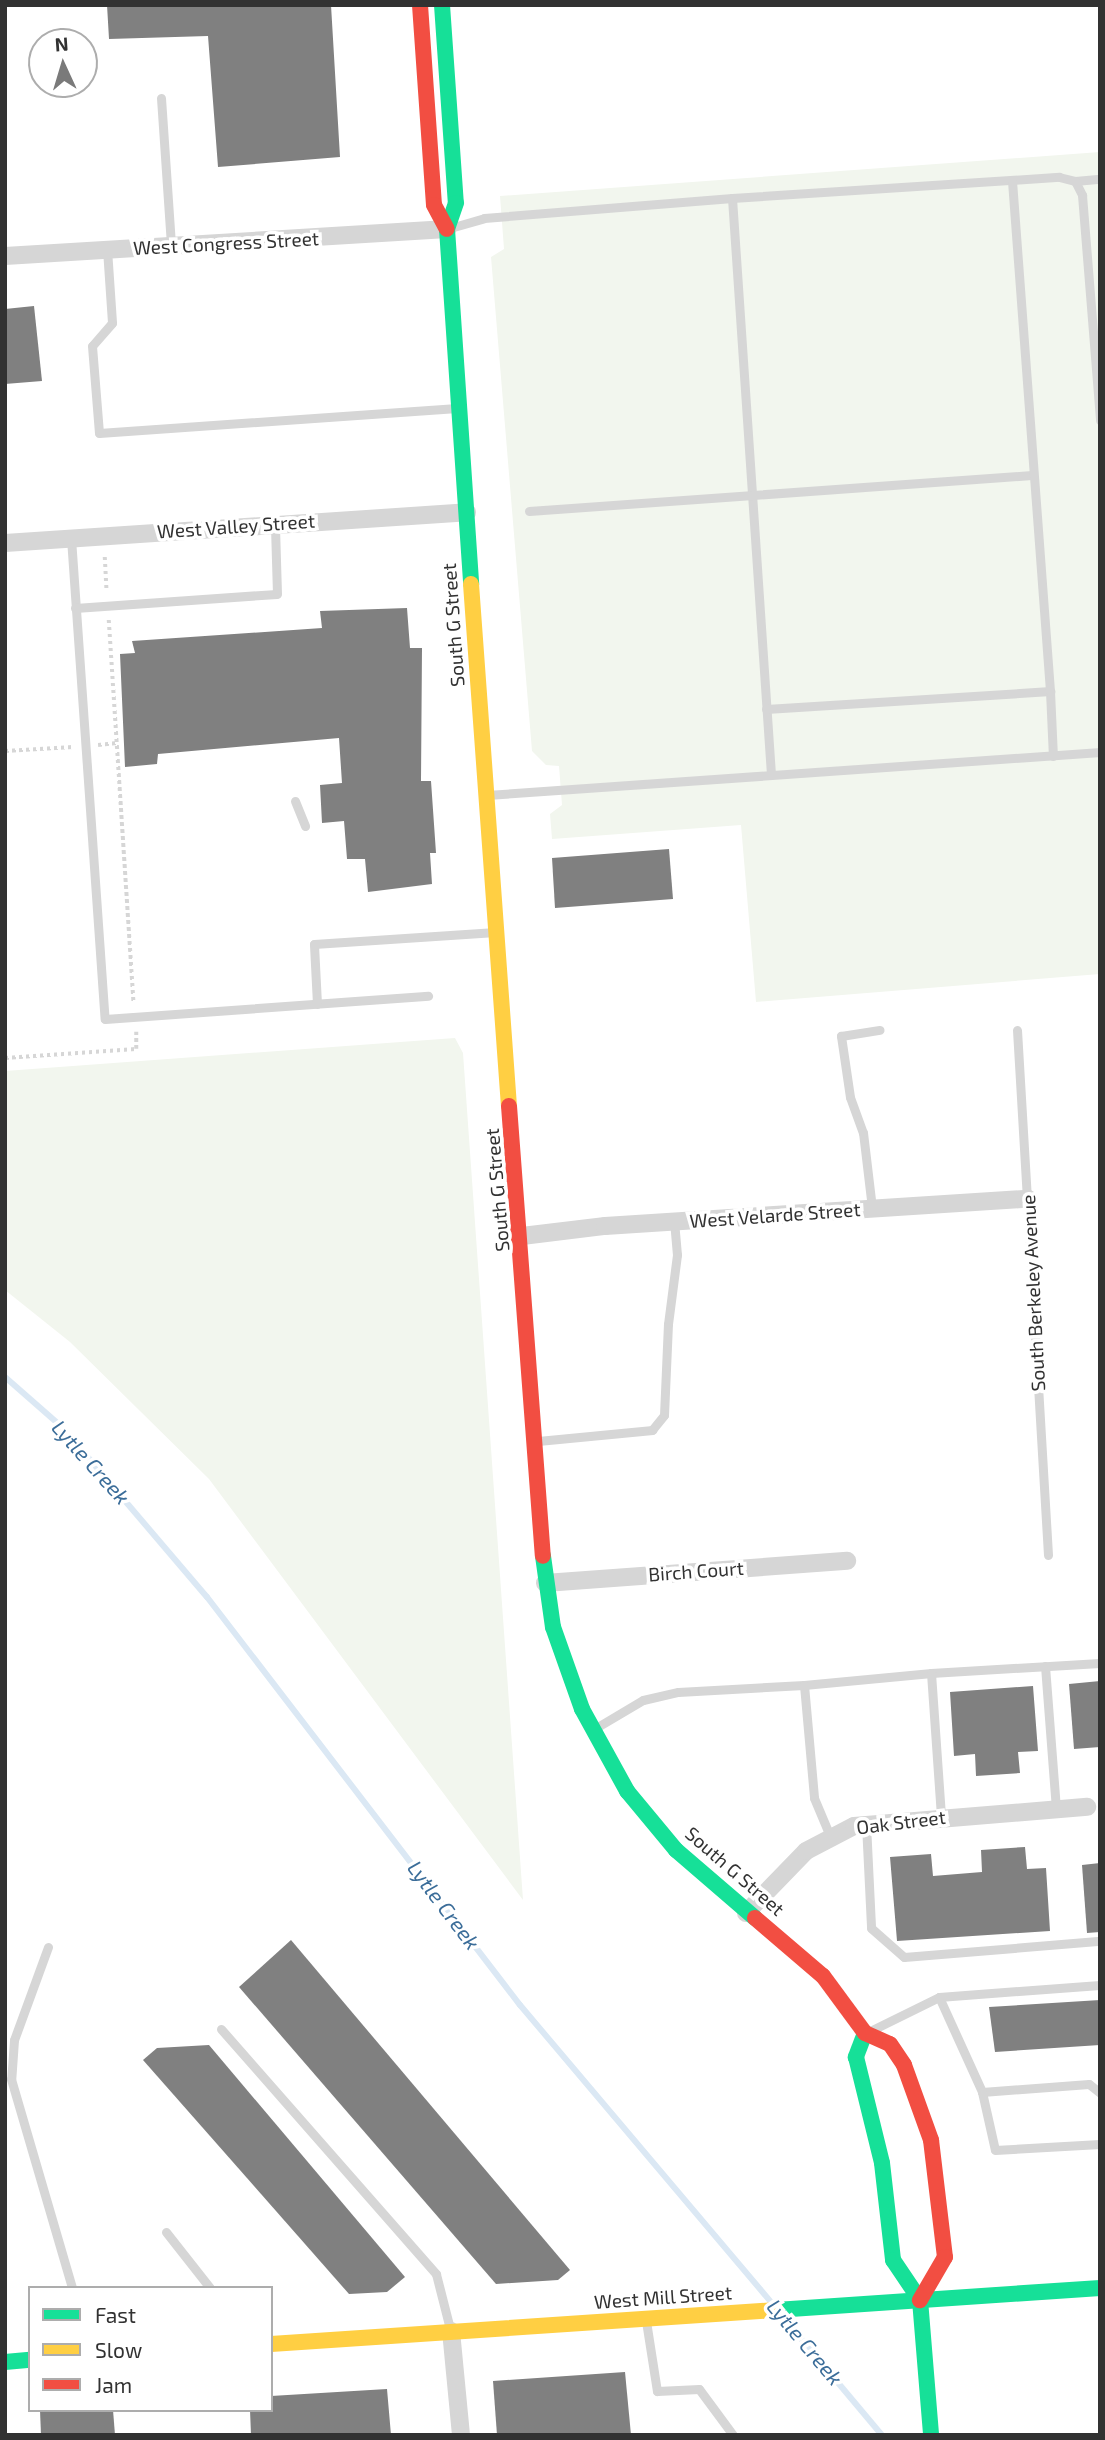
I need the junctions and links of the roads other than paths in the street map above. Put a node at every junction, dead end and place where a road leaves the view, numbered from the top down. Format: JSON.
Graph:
{"nodes":[{"id":1,"x":420,"y":5,"type":"edge"},
{"id":2,"x":442,"y":5,"type":"edge"},
{"id":3,"x":160,"y":98,"type":"dead end"},
{"id":4,"x":1100,"y":179,"type":"edge"},
{"id":5,"x":1012,"y":181,"type":"junction"},
{"id":6,"x":1075,"y":181,"type":"junction"},
{"id":7,"x":732,"y":198,"type":"junction"},
{"id":8,"x":447,"y":229,"type":"junction"},
{"id":9,"x":171,"y":246,"type":"junction"},
{"id":10,"x":107,"y":249,"type":"junction"},
{"id":11,"x":5,"y":256,"type":"edge"},
{"id":12,"x":461,"y":408,"type":"junction"},
{"id":13,"x":1100,"y":420,"type":"edge"},
{"id":14,"x":1032,"y":475,"type":"junction"},
{"id":15,"x":753,"y":498,"type":"junction"},
{"id":16,"x":528,"y":511,"type":"dead end"},
{"id":17,"x":467,"y":512,"type":"junction"},
{"id":18,"x":274,"y":522,"type":"junction"},
{"id":19,"x":71,"y":538,"type":"junction"},
{"id":20,"x":5,"y":542,"type":"edge"},
{"id":21,"x":75,"y":608,"type":"junction"},
{"id":22,"x":1050,"y":691,"type":"junction"},
{"id":23,"x":766,"y":709,"type":"junction"},
{"id":24,"x":1100,"y":752,"type":"edge"},
{"id":25,"x":1053,"y":756,"type":"junction"},
{"id":26,"x":771,"y":775,"type":"junction"},
{"id":27,"x":485,"y":795,"type":"junction"},
{"id":28,"x":295,"y":801,"type":"dead end"},
{"id":29,"x":305,"y":826,"type":"dead end"},
{"id":30,"x":496,"y":932,"type":"junction"},
{"id":31,"x":428,"y":996,"type":"dead end"},
{"id":32,"x":317,"y":1004,"type":"junction"},
{"id":33,"x":880,"y":1030,"type":"dead end"},
{"id":34,"x":1017,"y":1030,"type":"dead end"},
{"id":35,"x":1028,"y":1199,"type":"junction"},
{"id":36,"x":872,"y":1208,"type":"junction"},
{"id":37,"x":674,"y":1222,"type":"junction"},
{"id":38,"x":522,"y":1236,"type":"junction"},
{"id":39,"x":536,"y":1441,"type":"junction"},
{"id":40,"x":1048,"y":1555,"type":"dead end"},
{"id":41,"x":847,"y":1561,"type":"dead end"},
{"id":42,"x":545,"y":1583,"type":"junction"},
{"id":43,"x":1100,"y":1662,"type":"edge"},
{"id":44,"x":1045,"y":1666,"type":"junction"},
{"id":45,"x":931,"y":1673,"type":"junction"},
{"id":46,"x":804,"y":1685,"type":"junction"},
{"id":47,"x":593,"y":1730,"type":"junction"},
{"id":48,"x":1093,"y":1807,"type":"edge"},
{"id":49,"x":1056,"y":1810,"type":"junction"},
{"id":50,"x":941,"y":1816,"type":"junction"},
{"id":51,"x":866,"y":1822,"type":"junction"},
{"id":52,"x":830,"y":1836,"type":"junction"},
{"id":53,"x":746,"y":1913,"type":"junction"},
{"id":54,"x":1100,"y":1941,"type":"edge"},
{"id":55,"x":48,"y":1947,"type":"dead end"},
{"id":56,"x":1100,"y":1985,"type":"edge"},
{"id":57,"x":939,"y":1997,"type":"junction"},
{"id":58,"x":221,"y":2029,"type":"dead end"},
{"id":59,"x":865,"y":2033,"type":"junction"},
{"id":60,"x":982,"y":2092,"type":"junction"},
{"id":61,"x":1100,"y":2093,"type":"edge"},
{"id":62,"x":1100,"y":2144,"type":"edge"},
{"id":63,"x":166,"y":2232,"type":"dead end"},
{"id":64,"x":71,"y":2286,"type":"edge"},
{"id":65,"x":208,"y":2286,"type":"edge"},
{"id":66,"x":1100,"y":2288,"type":"edge"},
{"id":67,"x":920,"y":2300,"type":"junction"},
{"id":68,"x":646,"y":2319,"type":"junction"},
{"id":69,"x":451,"y":2331,"type":"junction"},
{"id":70,"x":273,"y":2344,"type":"edge"},
{"id":71,"x":28,"y":2360,"type":"edge"},
{"id":72,"x":5,"y":2362,"type":"edge"},
{"id":73,"x":461,"y":2435,"type":"edge"},
{"id":74,"x":733,"y":2435,"type":"edge"},
{"id":75,"x":931,"y":2435,"type":"edge"}],
"edges":[{"from":1,"to":8,"type":"main road","name":"South G Street"},
{"from":2,"to":8,"type":"main road","name":"South G Street"},
{"from":3,"to":9,"type":"lane"},
{"from":4,"to":6,"type":"lane"},
{"from":5,"to":6,"type":"lane"},
{"from":5,"to":7,"type":"lane"},
{"from":5,"to":14,"type":"lane"},
{"from":6,"to":13,"type":"lane"},
{"from":7,"to":8,"type":"lane"},
{"from":7,"to":15,"type":"lane"},
{"from":8,"to":9,"type":"street","name":"West Congress Street"},
{"from":8,"to":12,"type":"main road","name":"South G Street"},
{"from":9,"to":10,"type":"street","name":"West Congress Street"},
{"from":10,"to":11,"type":"street","name":"West Congress Street"},
{"from":10,"to":12,"type":"lane"},
{"from":12,"to":17,"type":"main road","name":"South G Street"},
{"from":14,"to":15,"type":"lane"},
{"from":14,"to":22,"type":"lane"},
{"from":15,"to":16,"type":"lane"},
{"from":15,"to":23,"type":"lane"},
{"from":17,"to":18,"type":"street","name":"West Valley Street"},
{"from":17,"to":27,"type":"main road","name":"South G Street"},
{"from":18,"to":19,"type":"street","name":"West Valley Street"},
{"from":18,"to":21,"type":"lane"},
{"from":19,"to":20,"type":"street","name":"West Valley Street"},
{"from":19,"to":21,"type":"lane"},
{"from":21,"to":32,"type":"lane"},
{"from":22,"to":23,"type":"lane"},
{"from":22,"to":25,"type":"lane"},
{"from":23,"to":26,"type":"lane"},
{"from":24,"to":25,"type":"lane"},
{"from":25,"to":26,"type":"lane"},
{"from":26,"to":27,"type":"lane"},
{"from":27,"to":30,"type":"main road","name":"South G Street"},
{"from":28,"to":29,"type":"lane"},
{"from":30,"to":32,"type":"lane"},
{"from":30,"to":38,"type":"main road","name":"South G Street"},
{"from":31,"to":32,"type":"lane"},
{"from":33,"to":36,"type":"lane"},
{"from":34,"to":35,"type":"lane","name":"South Berkeley Avenue"},
{"from":35,"to":36,"type":"street","name":"West Velarde Street"},
{"from":35,"to":40,"type":"lane","name":"South Berkeley Avenue"},
{"from":36,"to":37,"type":"street","name":"West Velarde Street"},
{"from":37,"to":38,"type":"street","name":"West Velarde Street"},
{"from":37,"to":39,"type":"lane"},
{"from":38,"to":39,"type":"main road","name":"South G Street"},
{"from":39,"to":42,"type":"main road","name":"South G Street"},
{"from":41,"to":42,"type":"street","name":"Birch Court"},
{"from":42,"to":47,"type":"main road","name":"South G Street"},
{"from":43,"to":44,"type":"lane"},
{"from":44,"to":45,"type":"lane"},
{"from":44,"to":49,"type":"lane"},
{"from":45,"to":46,"type":"lane"},
{"from":45,"to":50,"type":"lane"},
{"from":46,"to":47,"type":"lane"},
{"from":46,"to":52,"type":"lane"},
{"from":47,"to":53,"type":"main road","name":"South G Street"},
{"from":48,"to":49,"type":"street","name":"Oak Street"},
{"from":49,"to":50,"type":"street","name":"Oak Street"},
{"from":50,"to":51,"type":"street","name":"Oak Street"},
{"from":51,"to":52,"type":"street","name":"Oak Street"},
{"from":51,"to":54,"type":"lane"},
{"from":52,"to":53,"type":"street","name":"Oak Street"},
{"from":53,"to":59,"type":"main road","name":"South G Street"},
{"from":55,"to":64,"type":"lane"},
{"from":56,"to":57,"type":"lane"},
{"from":57,"to":59,"type":"lane"},
{"from":57,"to":60,"type":"lane"},
{"from":58,"to":69,"type":"lane"},
{"from":59,"to":67,"type":"main road"},
{"from":59,"to":67,"type":"main road","name":"South G Street"},
{"from":60,"to":61,"type":"lane"},
{"from":60,"to":62,"type":"lane"},
{"from":63,"to":65,"type":"lane"},
{"from":66,"to":67,"type":"main road","name":"West Mill Street"},
{"from":67,"to":68,"type":"main road","name":"West Mill Street"},
{"from":67,"to":75,"type":"main road"},
{"from":68,"to":69,"type":"main road","name":"West Mill Street"},
{"from":68,"to":74,"type":"lane"},
{"from":69,"to":70,"type":"main road","name":"West Mill Street"},
{"from":69,"to":73,"type":"street"},
{"from":71,"to":72,"type":"main road"}]}
